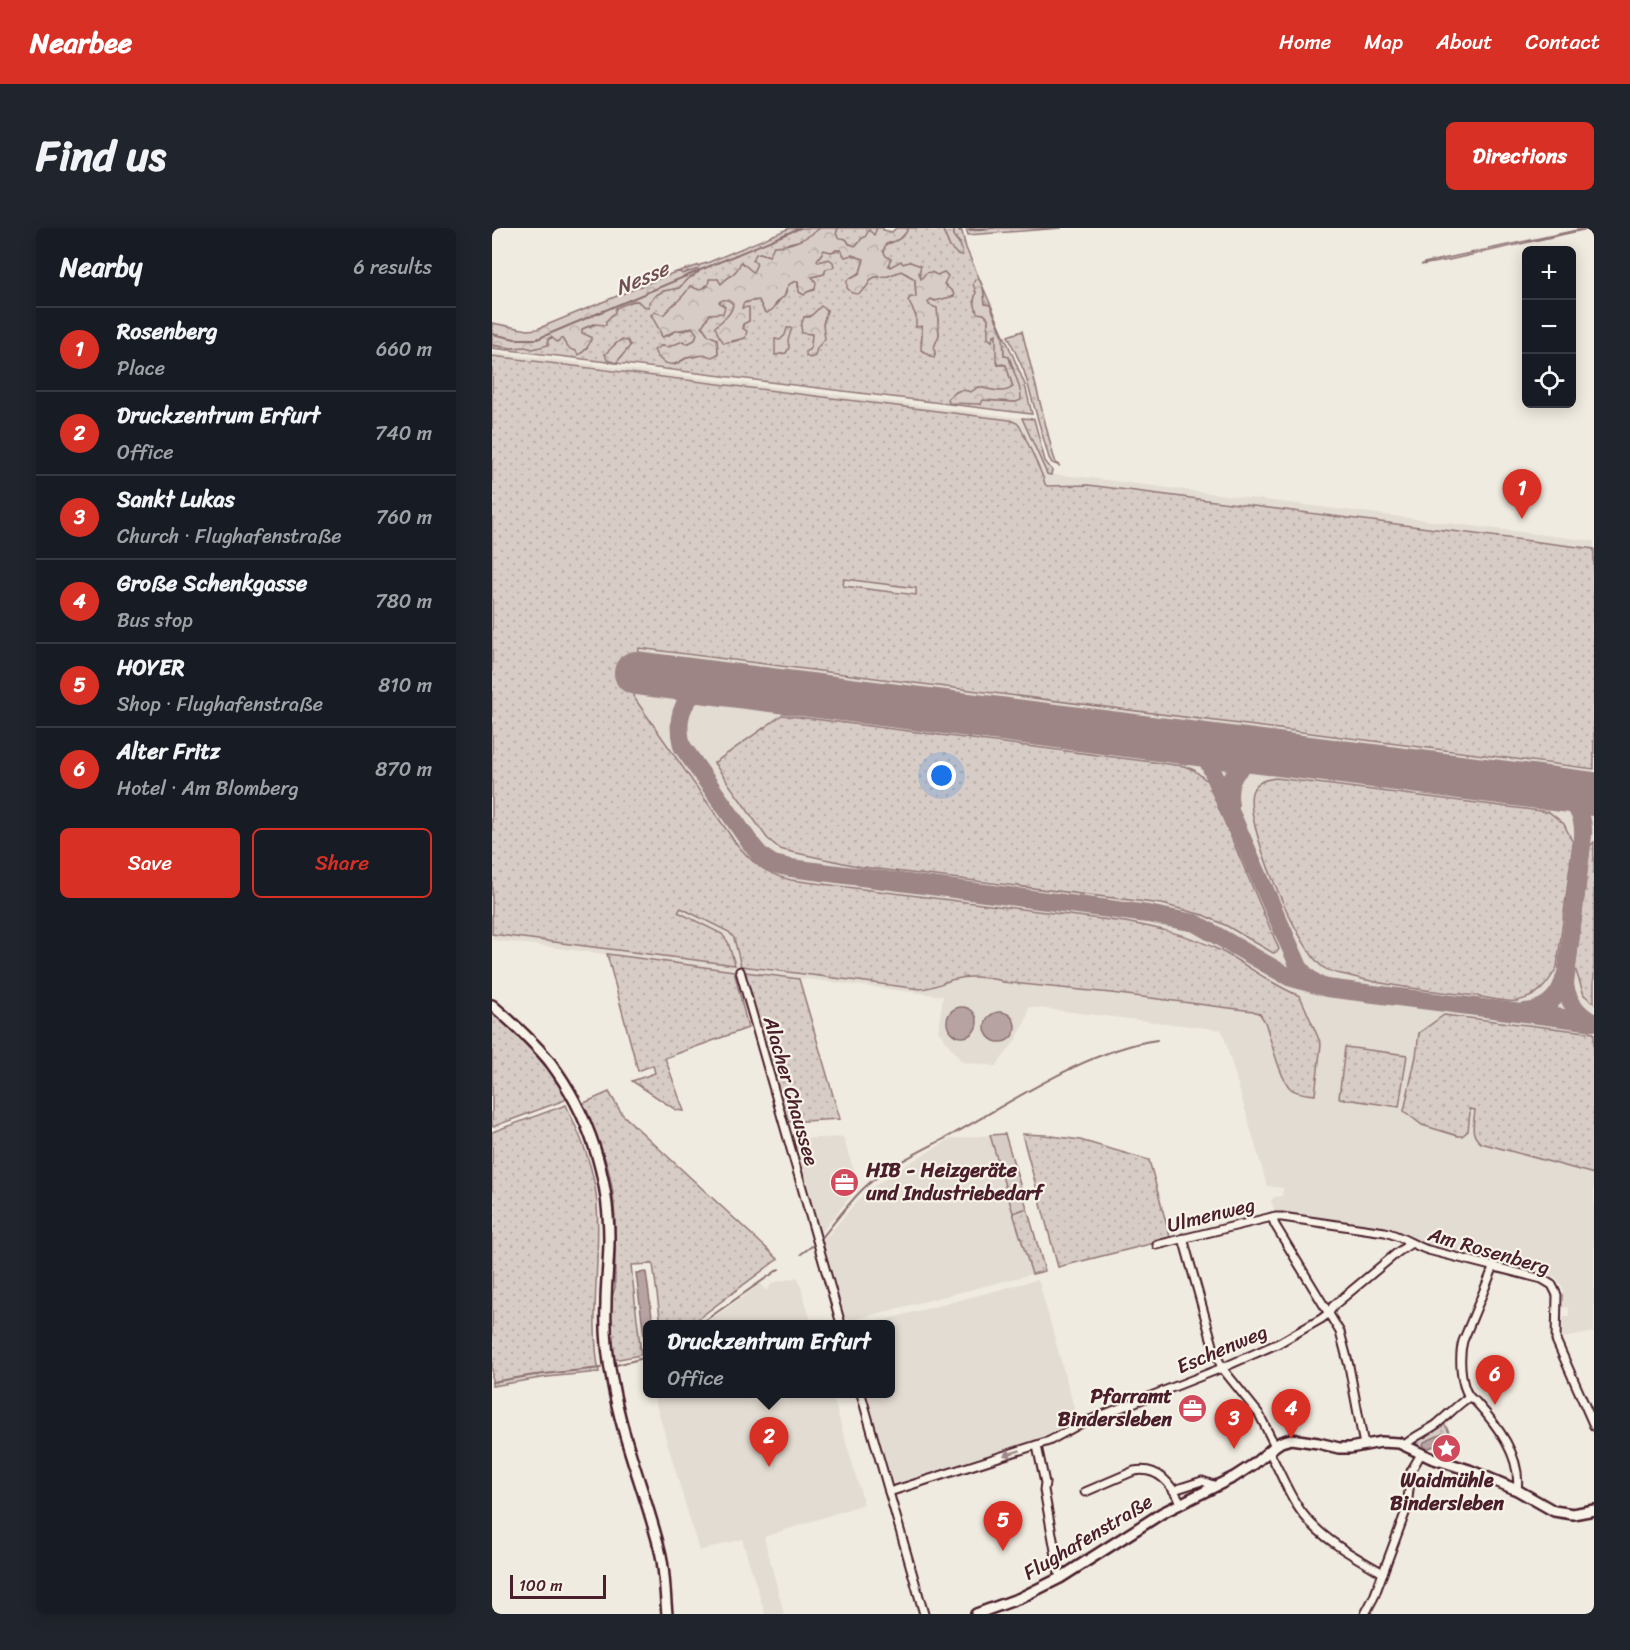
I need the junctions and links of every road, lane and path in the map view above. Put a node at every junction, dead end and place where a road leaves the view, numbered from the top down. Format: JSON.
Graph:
{"nodes":[{"id":1,"x":740,"y":971,"type":"dead end"},
{"id":2,"x":492,"y":1005,"type":"edge"},
{"id":3,"x":1272,"y":1217,"type":"junction"},
{"id":4,"x":1183,"y":1238,"type":"junction"},
{"id":5,"x":1410,"y":1244,"type":"junction"},
{"id":6,"x":1157,"y":1245,"type":"dead end"},
{"id":7,"x":1494,"y":1266,"type":"junction"},
{"id":8,"x":1329,"y":1312,"type":"junction"},
{"id":9,"x":840,"y":1320,"type":"edge"},
{"id":10,"x":1222,"y":1368,"type":"junction"},
{"id":11,"x":1469,"y":1396,"type":"junction"},
{"id":12,"x":862,"y":1398,"type":"edge"},
{"id":13,"x":1594,"y":1426,"type":"edge"},
{"id":14,"x":1365,"y":1445,"type":"junction"},
{"id":15,"x":1405,"y":1445,"type":"junction"},
{"id":16,"x":1037,"y":1446,"type":"junction"},
{"id":17,"x":1272,"y":1449,"type":"junction"},
{"id":18,"x":1421,"y":1454,"type":"junction"},
{"id":19,"x":1216,"y":1486,"type":"junction"},
{"id":20,"x":1174,"y":1490,"type":"junction"},
{"id":21,"x":1517,"y":1490,"type":"junction"},
{"id":22,"x":889,"y":1492,"type":"junction"},
{"id":23,"x":1085,"y":1492,"type":"dead end"},
{"id":24,"x":1180,"y":1503,"type":"junction"},
{"id":25,"x":1594,"y":1510,"type":"edge"},
{"id":26,"x":1383,"y":1574,"type":"junction"},
{"id":27,"x":1060,"y":1578,"type":"junction"},
{"id":28,"x":667,"y":1614,"type":"edge"},
{"id":29,"x":924,"y":1614,"type":"edge"},
{"id":30,"x":976,"y":1614,"type":"edge"},
{"id":31,"x":1365,"y":1614,"type":"edge"}],
"edges":[{"from":1,"to":9,"type":"street","name":"Alacher Chaussee"},
{"from":2,"to":28,"type":"street"},
{"from":3,"to":4,"type":"street","name":"Ulmenweg"},
{"from":3,"to":5,"type":"street","name":"Am Rosenberg"},
{"from":3,"to":8,"type":"street"},
{"from":4,"to":6,"type":"street","name":"Ulmenweg"},
{"from":4,"to":10,"type":"street"},
{"from":5,"to":7,"type":"street","name":"Am Rosenberg"},
{"from":5,"to":8,"type":"street","name":"Eschenweg"},
{"from":7,"to":11,"type":"street"},
{"from":7,"to":13,"type":"street","name":"Am Rosenberg"},
{"from":8,"to":10,"type":"street","name":"Eschenweg"},
{"from":8,"to":14,"type":"street"},
{"from":10,"to":16,"type":"street","name":"Eschenweg"},
{"from":10,"to":17,"type":"street"},
{"from":11,"to":15,"type":"street"},
{"from":11,"to":21,"type":"street"},
{"from":12,"to":22,"type":"street"},
{"from":14,"to":15,"type":"street","name":"Flughafenstraße"},
{"from":14,"to":17,"type":"street","name":"Flughafenstraße"},
{"from":15,"to":18,"type":"street","name":"Flughafenstraße"},
{"from":16,"to":22,"type":"street","name":"Eschenweg","one_way":true},
{"from":16,"to":27,"type":"street"},
{"from":17,"to":19,"type":"street","name":"Flughafenstraße"},
{"from":17,"to":26,"type":"street"},
{"from":18,"to":21,"type":"street","name":"Flughafenstraße"},
{"from":18,"to":26,"type":"street"},
{"from":19,"to":20,"type":"street","name":"Flughafenstraße"},
{"from":19,"to":24,"type":"street","name":"Flughafenstraße"},
{"from":20,"to":23,"type":"street"},
{"from":20,"to":24,"type":"street"},
{"from":21,"to":25,"type":"street","name":"Flughafenstraße"},
{"from":22,"to":29,"type":"street"},
{"from":24,"to":27,"type":"street","name":"Flughafenstraße"},
{"from":26,"to":31,"type":"street"},
{"from":27,"to":30,"type":"street","name":"Flughafenstraße"}]}
